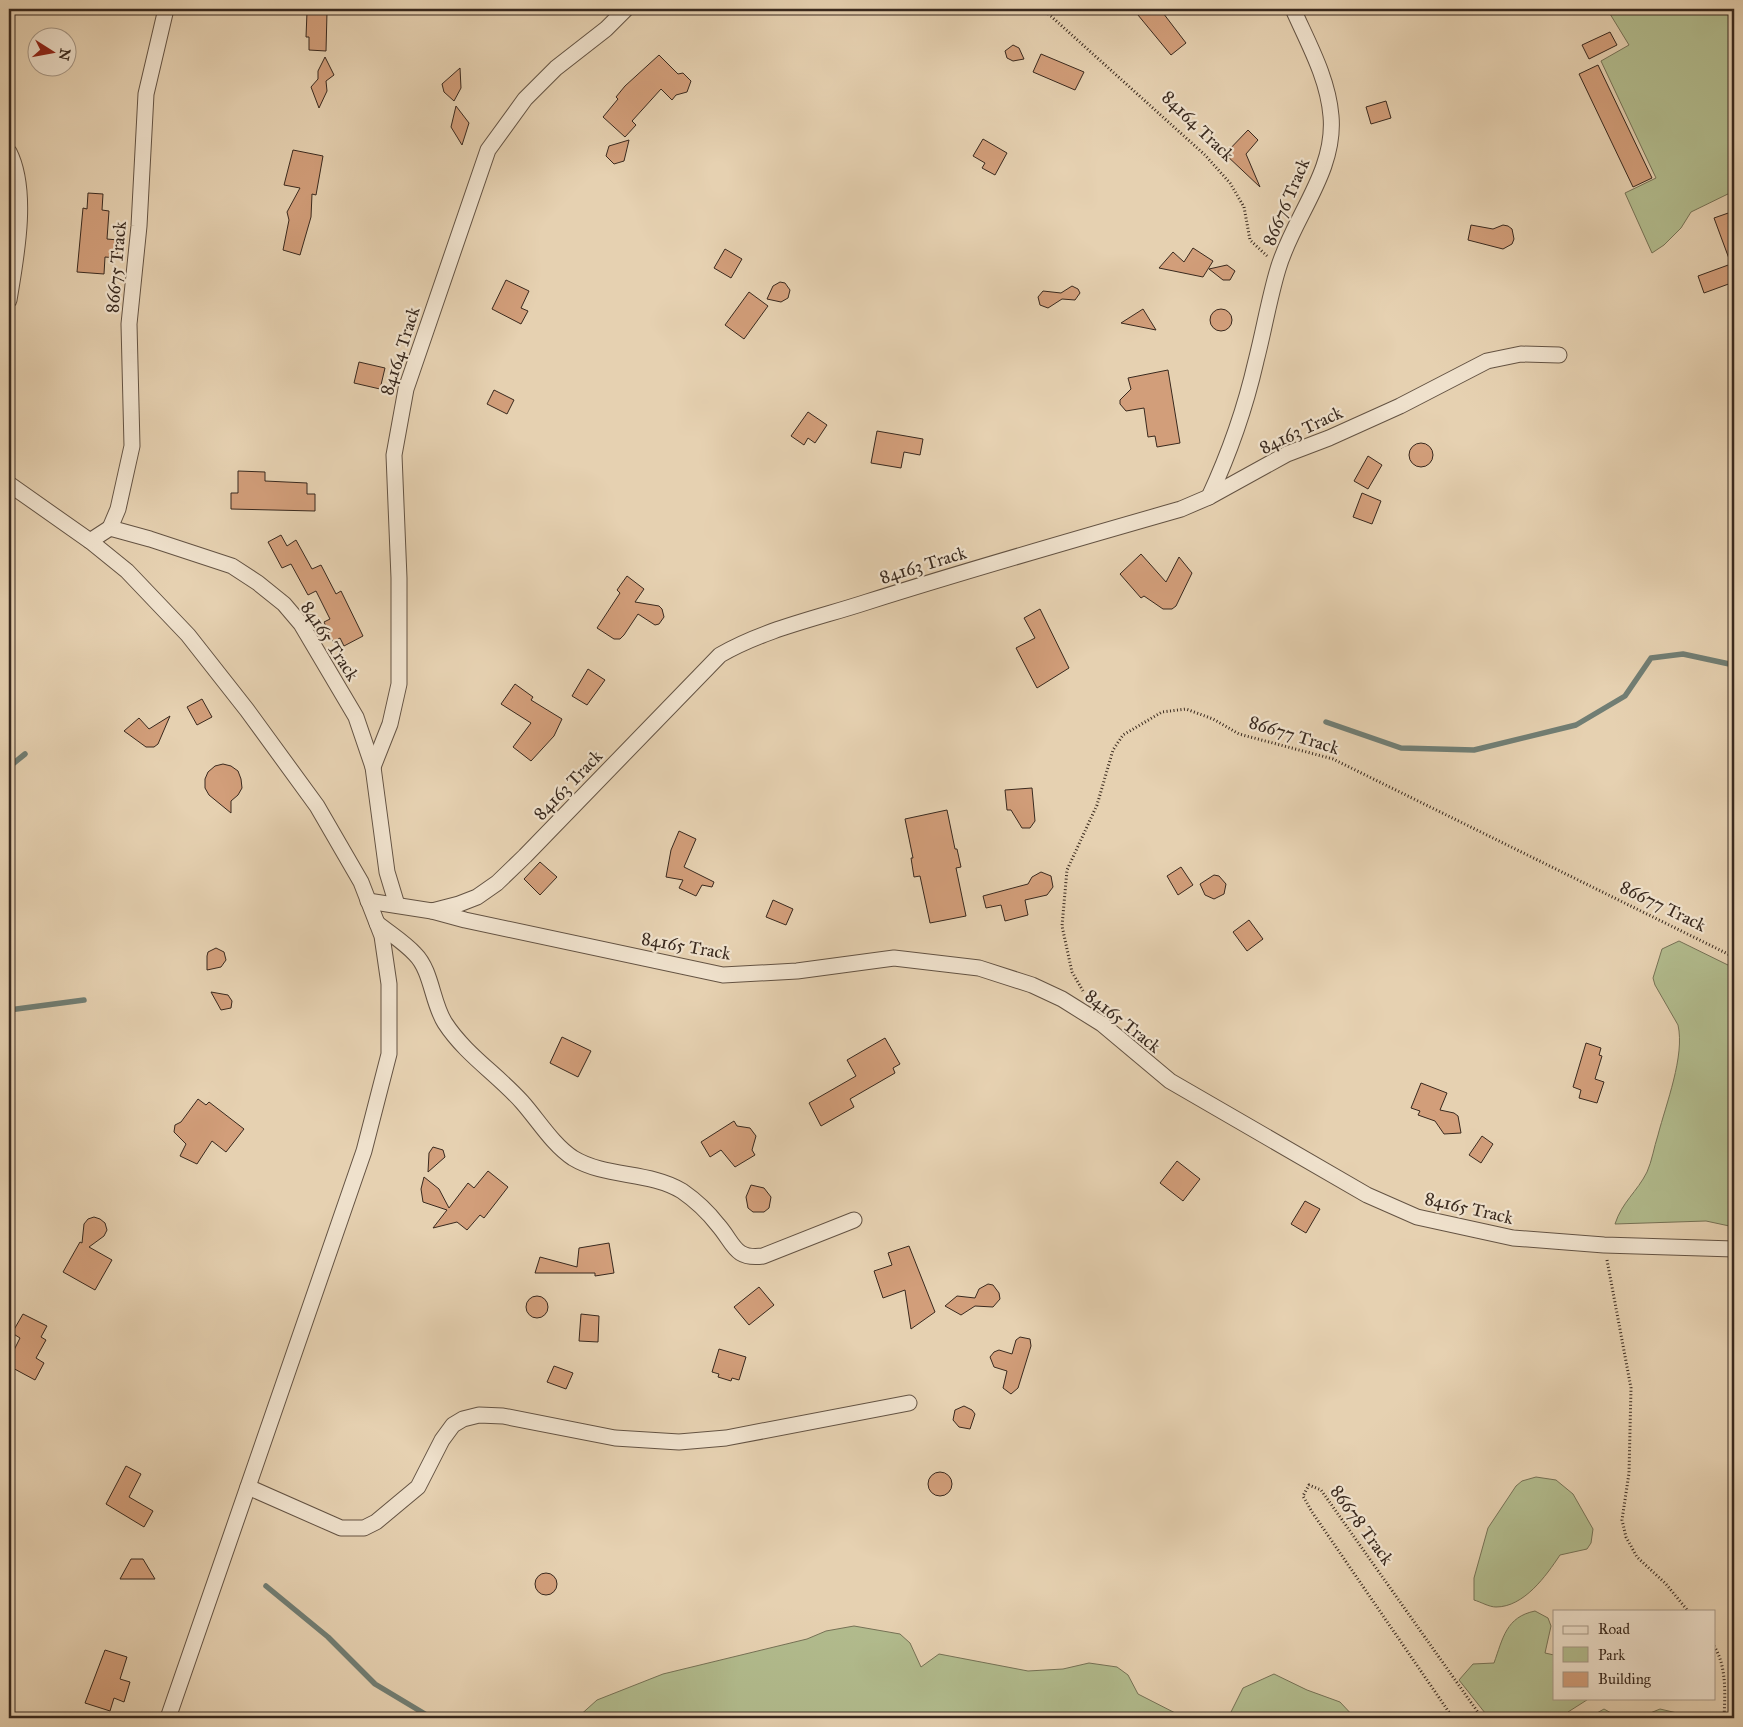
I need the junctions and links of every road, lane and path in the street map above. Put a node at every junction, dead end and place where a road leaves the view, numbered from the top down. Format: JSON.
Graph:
{"nodes":[{"id":1,"x":166,"y":9,"type":"edge"},
{"id":2,"x":626,"y":9,"type":"edge"},
{"id":3,"x":1042,"y":9,"type":"edge"},
{"id":4,"x":1294,"y":9,"type":"edge"},
{"id":5,"x":9,"y":152,"type":"edge"},
{"id":6,"x":1278,"y":266,"type":"junction"},
{"id":7,"x":9,"y":300,"type":"edge"},
{"id":8,"x":1559,"y":355,"type":"dead end"},
{"id":9,"x":9,"y":484,"type":"edge"},
{"id":10,"x":1209,"y":497,"type":"junction"},
{"id":11,"x":110,"y":528,"type":"junction"},
{"id":12,"x":90,"y":541,"type":"junction"},
{"id":13,"x":373,"y":767,"type":"junction"},
{"id":14,"x":368,"y":901,"type":"junction"},
{"id":15,"x":397,"y":905,"type":"junction"},
{"id":16,"x":432,"y":911,"type":"junction"},
{"id":17,"x":377,"y":923,"type":"junction"},
{"id":18,"x":1734,"y":957,"type":"edge"},
{"id":19,"x":1085,"y":994,"type":"dead end"},
{"id":20,"x":854,"y":1220,"type":"dead end"},
{"id":21,"x":1604,"y":1244,"type":"junction"},
{"id":22,"x":1734,"y":1249,"type":"edge"},
{"id":23,"x":909,"y":1403,"type":"dead end"},
{"id":24,"x":248,"y":1487,"type":"junction"},
{"id":25,"x":1687,"y":1610,"type":"edge"},
{"id":26,"x":1716,"y":1649,"type":"edge"},
{"id":27,"x":168,"y":1718,"type":"edge"},
{"id":28,"x":1453,"y":1718,"type":"edge"},
{"id":29,"x":1482,"y":1718,"type":"edge"},
{"id":30,"x":1724,"y":1718,"type":"edge"}],
"edges":[{"from":1,"to":11,"type":"street","name":"86675 Track"},
{"from":2,"to":13,"type":"street","name":"84164 Track"},
{"from":3,"to":6,"type":"path","name":"84164 Track"},
{"from":4,"to":6,"type":"street","name":"86676 Track"},
{"from":5,"to":7,"type":"street"},
{"from":6,"to":10,"type":"street"},
{"from":8,"to":10,"type":"street","name":"84163 Track"},
{"from":9,"to":12,"type":"street"},
{"from":10,"to":16,"type":"street","name":"84163 Track"},
{"from":11,"to":12,"type":"street"},
{"from":11,"to":13,"type":"street","name":"84165 Track"},
{"from":12,"to":14,"type":"street"},
{"from":13,"to":15,"type":"street","name":"84165 Track"},
{"from":14,"to":15,"type":"street","name":"84163 Track"},
{"from":14,"to":17,"type":"street"},
{"from":15,"to":16,"type":"street","name":"84163 Track"},
{"from":16,"to":21,"type":"street","name":"84165 Track"},
{"from":17,"to":20,"type":"street"},
{"from":17,"to":24,"type":"street"},
{"from":18,"to":19,"type":"path","name":"86677 Track"},
{"from":21,"to":22,"type":"street","name":"84165 Track"},
{"from":21,"to":25,"type":"path"},
{"from":23,"to":24,"type":"street"},
{"from":24,"to":27,"type":"street"},
{"from":26,"to":30,"type":"path"},
{"from":28,"to":29,"type":"path","name":"86678 Track"}]}
